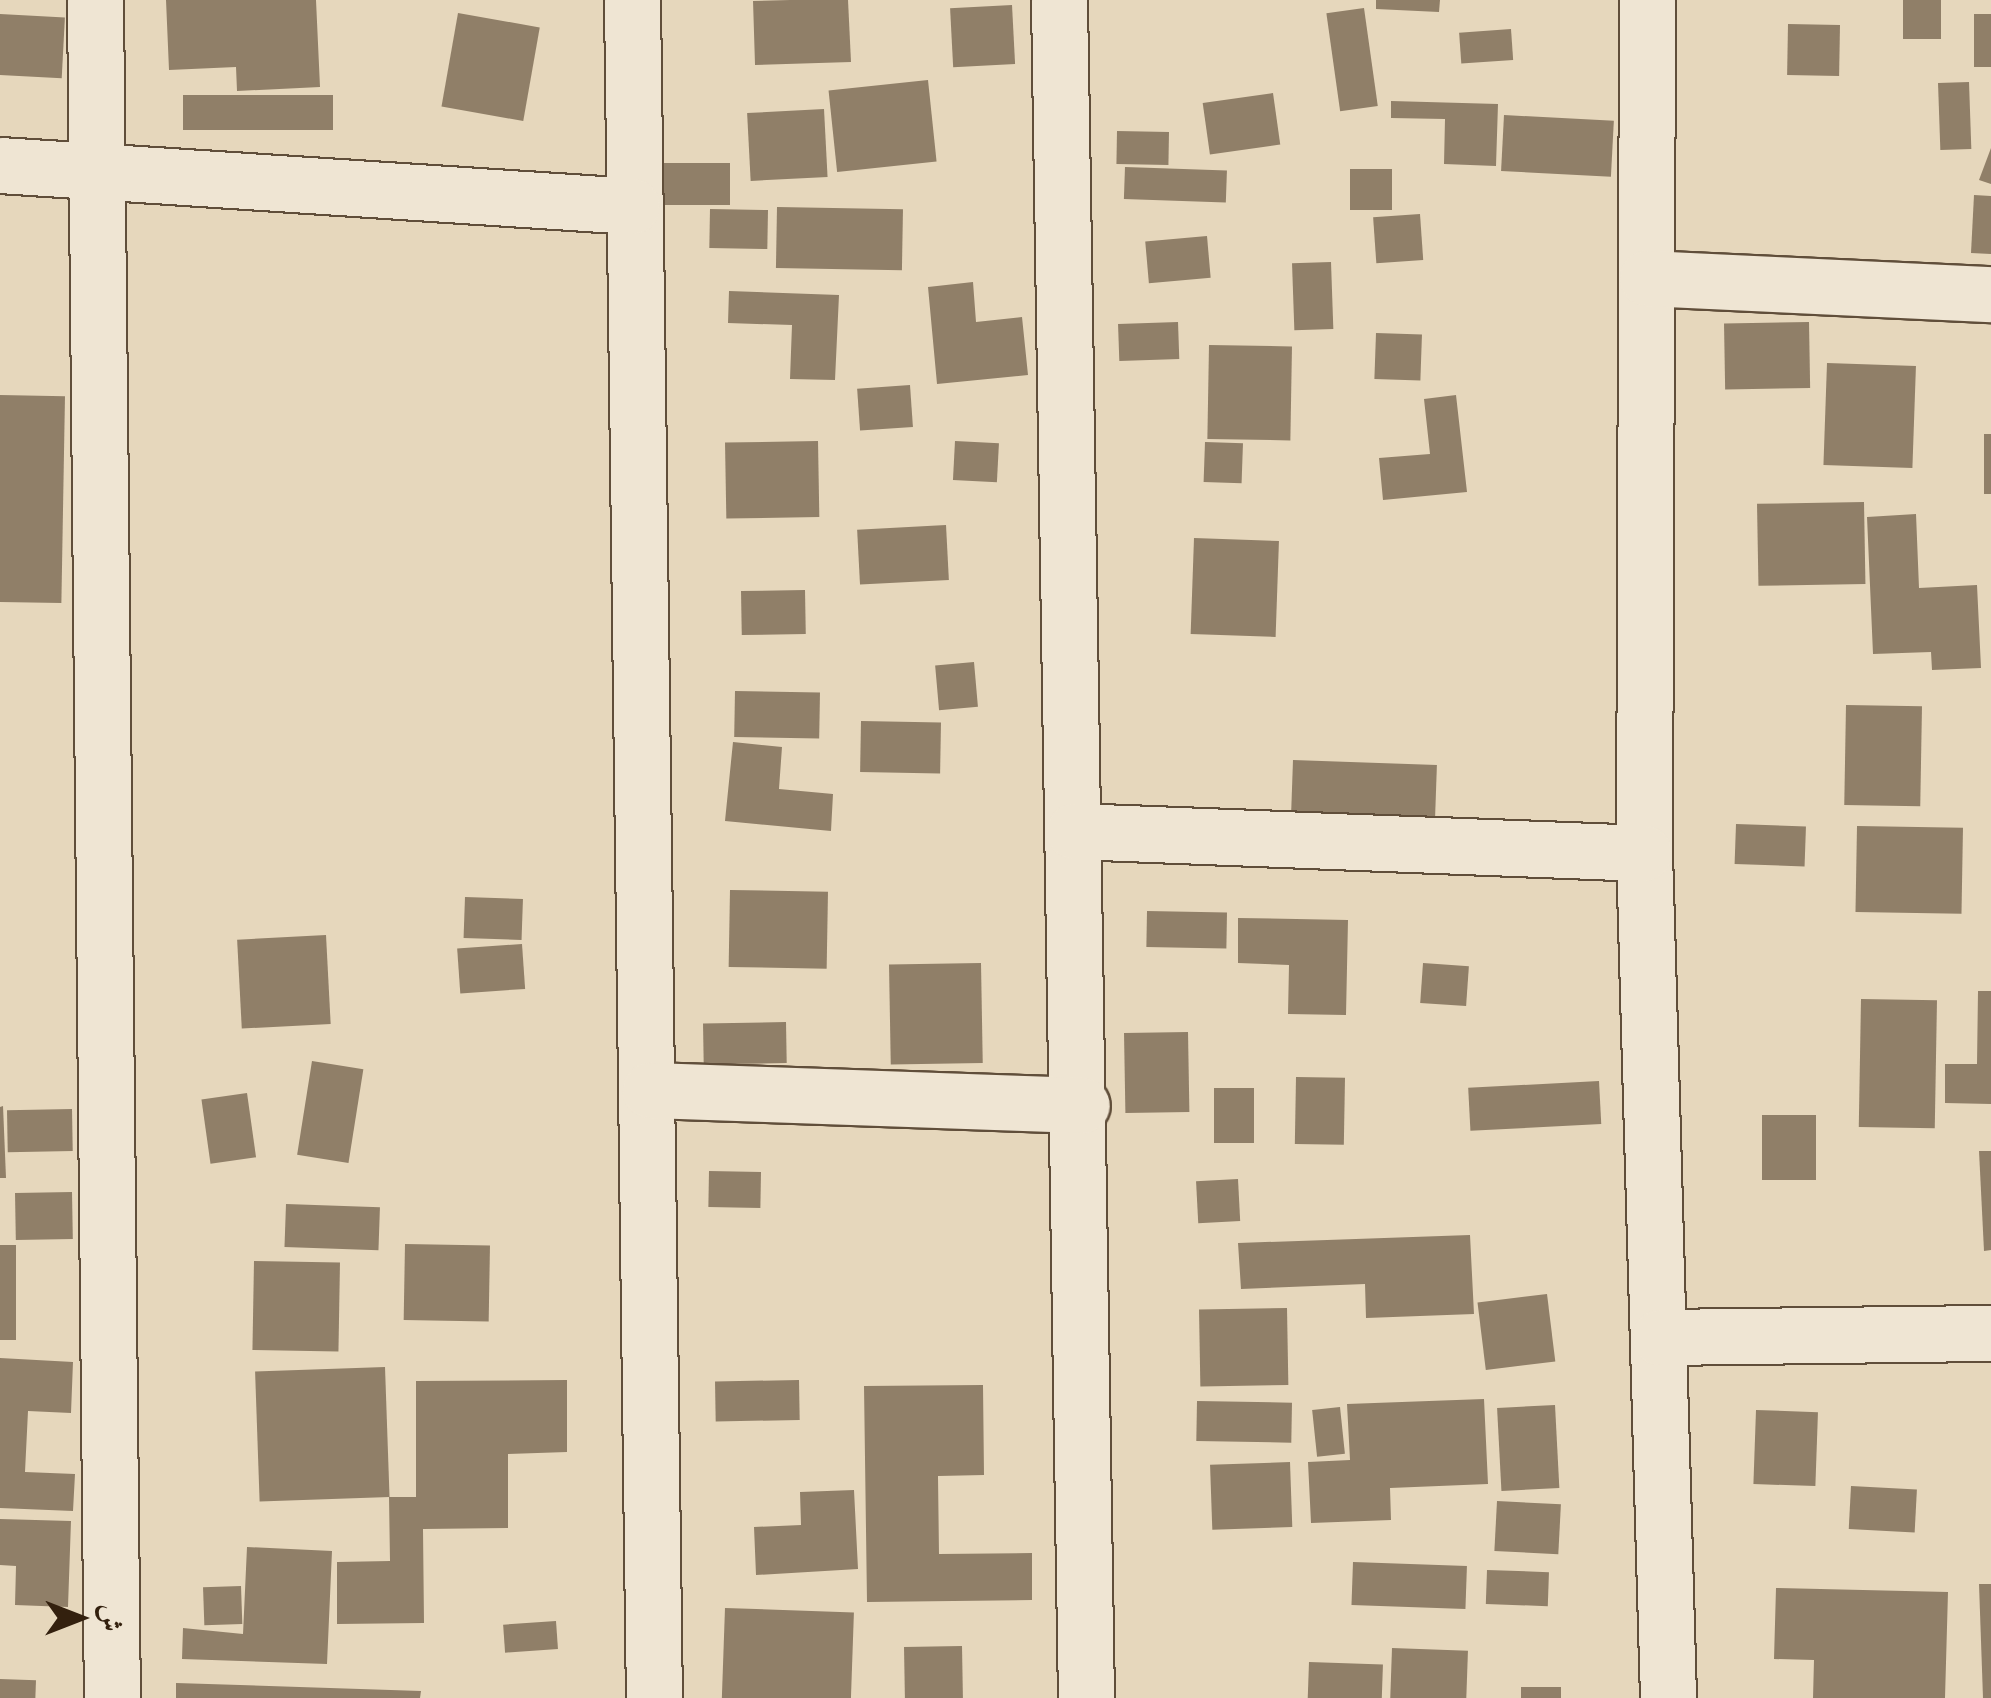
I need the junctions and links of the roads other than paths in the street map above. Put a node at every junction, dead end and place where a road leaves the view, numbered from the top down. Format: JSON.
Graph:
{"nodes":[{"id":1,"x":95,"y":0,"type":"edge"},
{"id":2,"x":632,"y":0,"type":"edge"},
{"id":3,"x":1059,"y":0,"type":"edge"},
{"id":4,"x":1647,"y":0,"type":"edge"},
{"id":5,"x":0,"y":166,"type":"edge"},
{"id":6,"x":97,"y":170,"type":"junction"},
{"id":7,"x":632,"y":206,"type":"junction"},
{"id":8,"x":1647,"y":278,"type":"junction"},
{"id":9,"x":1991,"y":294,"type":"edge"},
{"id":10,"x":1074,"y":830,"type":"junction"},
{"id":11,"x":1644,"y":854,"type":"junction"},
{"id":12,"x":650,"y":1090,"type":"junction"},
{"id":13,"x":1082,"y":1106,"type":"junction"},
{"id":14,"x":1991,"y":1333,"type":"edge"},
{"id":15,"x":1660,"y":1337,"type":"junction"},
{"id":16,"x":112,"y":1698,"type":"edge"},
{"id":17,"x":654,"y":1698,"type":"edge"},
{"id":18,"x":1086,"y":1698,"type":"edge"},
{"id":19,"x":1668,"y":1698,"type":"edge"}],
"edges":[{"from":1,"to":6,"type":"street"},
{"from":2,"to":7,"type":"street"},
{"from":3,"to":10,"type":"street"},
{"from":4,"to":8,"type":"street"},
{"from":5,"to":6,"type":"street"},
{"from":6,"to":7,"type":"street"},
{"from":6,"to":16,"type":"street"},
{"from":7,"to":12,"type":"street"},
{"from":8,"to":9,"type":"street"},
{"from":8,"to":11,"type":"street"},
{"from":10,"to":11,"type":"street"},
{"from":10,"to":13,"type":"street"},
{"from":11,"to":15,"type":"street"},
{"from":12,"to":13,"type":"street"},
{"from":12,"to":17,"type":"street"},
{"from":13,"to":18,"type":"street"},
{"from":14,"to":15,"type":"street"},
{"from":15,"to":19,"type":"street"}]}
